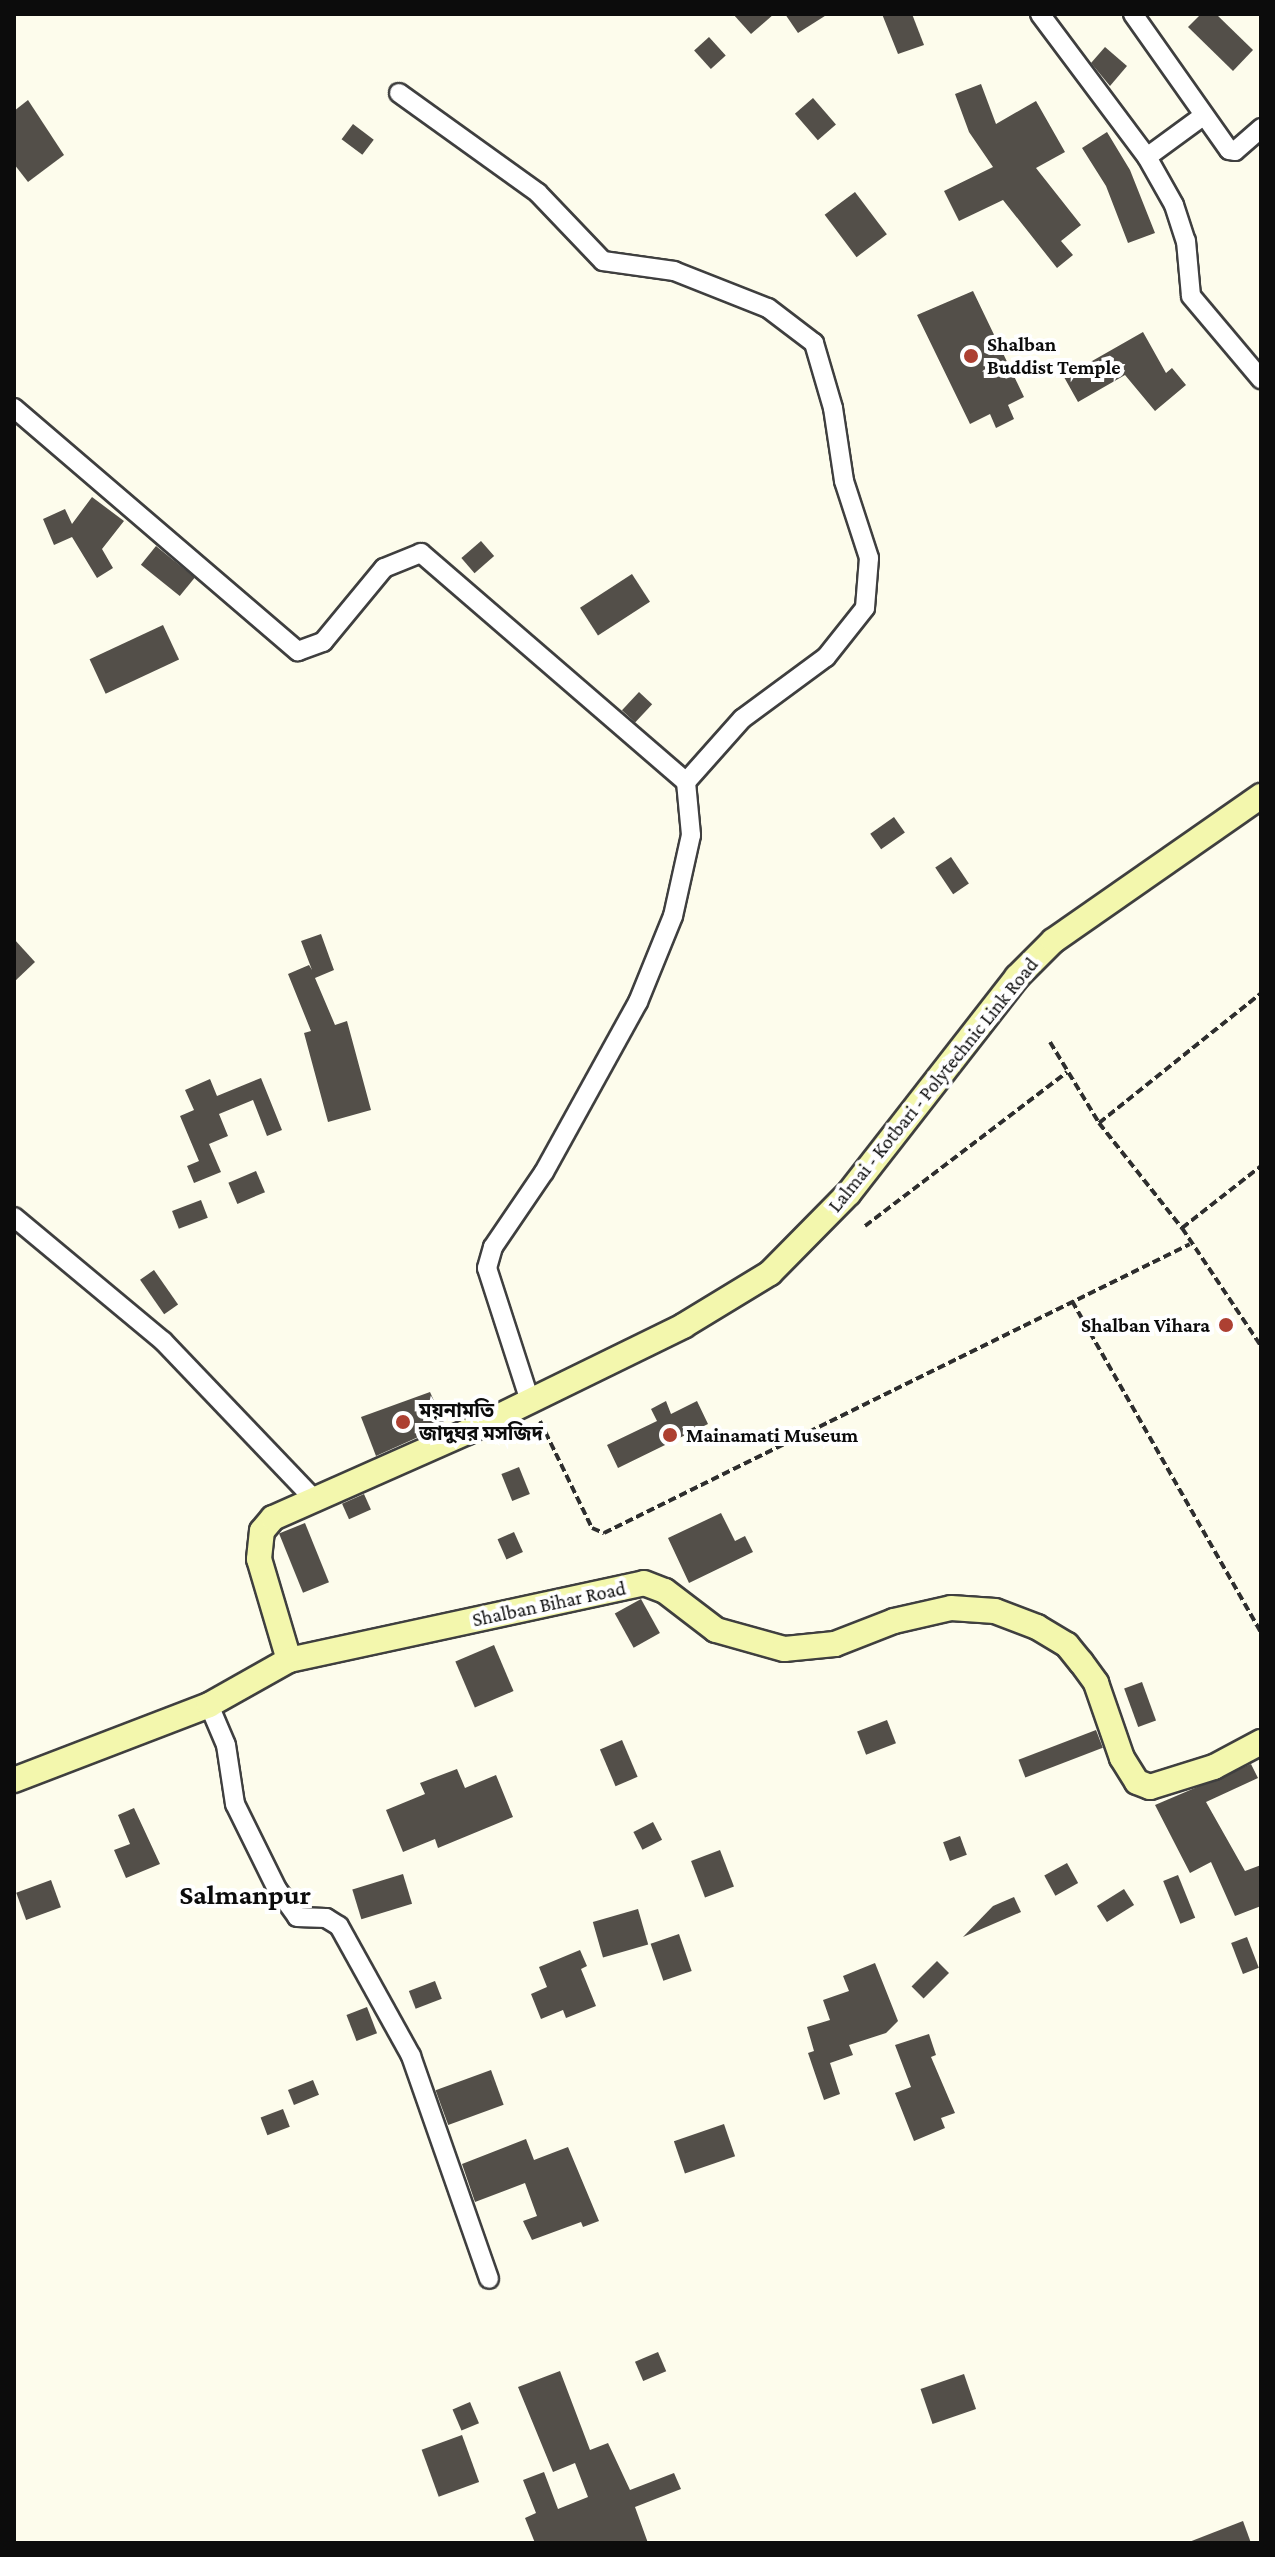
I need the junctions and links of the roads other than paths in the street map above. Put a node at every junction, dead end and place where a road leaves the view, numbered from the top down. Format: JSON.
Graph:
{"nodes":[{"id":1,"x":1040,"y":14,"type":"edge"},
{"id":2,"x":1133,"y":14,"type":"edge"},
{"id":3,"x":399,"y":93,"type":"dead end"},
{"id":4,"x":1203,"y":116,"type":"junction"},
{"id":5,"x":1261,"y":128,"type":"edge"},
{"id":6,"x":1147,"y":157,"type":"junction"},
{"id":7,"x":1261,"y":379,"type":"edge"},
{"id":8,"x":14,"y":408,"type":"edge"},
{"id":9,"x":686,"y":782,"type":"junction"},
{"id":10,"x":1261,"y":796,"type":"edge"},
{"id":11,"x":14,"y":1217,"type":"edge"},
{"id":12,"x":530,"y":1401,"type":"junction"},
{"id":13,"x":312,"y":1497,"type":"junction"},
{"id":14,"x":289,"y":1660,"type":"junction"},
{"id":15,"x":209,"y":1705,"type":"junction"},
{"id":16,"x":1261,"y":1742,"type":"edge"},
{"id":17,"x":14,"y":1780,"type":"edge"},
{"id":18,"x":489,"y":2279,"type":"dead end"}],
"edges":[{"from":1,"to":6,"type":"street"},
{"from":2,"to":4,"type":"street"},
{"from":3,"to":9,"type":"street"},
{"from":4,"to":5,"type":"street"},
{"from":4,"to":6,"type":"street"},
{"from":6,"to":7,"type":"street"},
{"from":8,"to":9,"type":"street"},
{"from":9,"to":12,"type":"street"},
{"from":10,"to":12,"type":"main road","name":"Lalmai - Kotbari - Polytechnic Link Road"},
{"from":11,"to":13,"type":"street"},
{"from":12,"to":13,"type":"main road","name":"Lalmai - Kotbari - Polytechnic Link Road"},
{"from":13,"to":14,"type":"main road","name":"Lalmai - Kotbari - Polytechnic Link Road"},
{"from":14,"to":15,"type":"main road"},
{"from":14,"to":16,"type":"main road","name":"Shalban Bihar Road"},
{"from":15,"to":17,"type":"main road"},
{"from":15,"to":18,"type":"street"}]}
